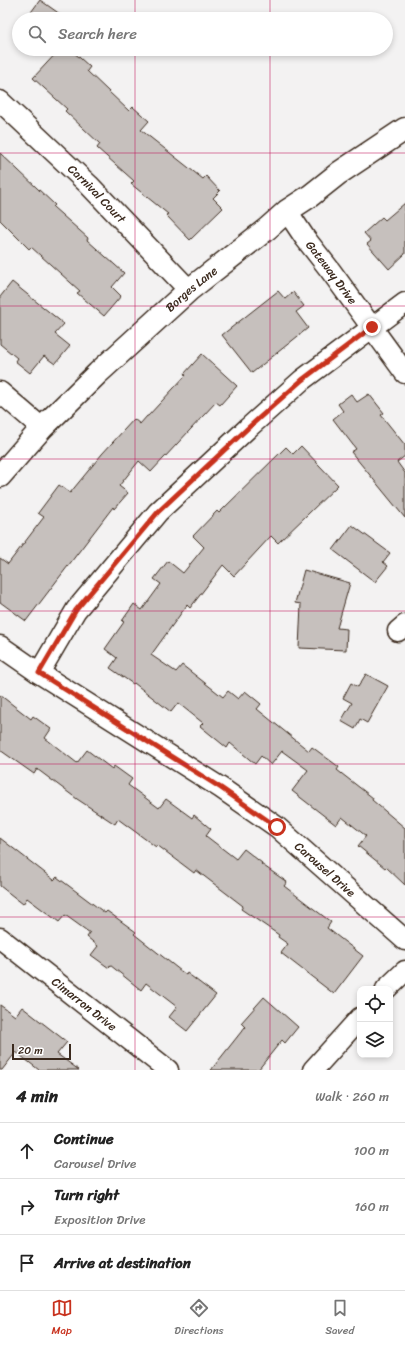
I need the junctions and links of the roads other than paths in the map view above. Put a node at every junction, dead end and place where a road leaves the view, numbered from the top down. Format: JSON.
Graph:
{"nodes":[{"id":1,"x":0,"y":101,"type":"edge"},
{"id":2,"x":405,"y":129,"type":"edge"},
{"id":3,"x":287,"y":211,"type":"junction"},
{"id":4,"x":189,"y":290,"type":"junction"},
{"id":5,"x":405,"y":303,"type":"edge"},
{"id":6,"x":372,"y":327,"type":"junction"},
{"id":7,"x":405,"y":373,"type":"edge"},
{"id":8,"x":0,"y":392,"type":"edge"},
{"id":9,"x":42,"y":428,"type":"junction"},
{"id":10,"x":0,"y":476,"type":"edge"},
{"id":11,"x":0,"y":646,"type":"edge"},
{"id":12,"x":39,"y":673,"type":"junction"},
{"id":13,"x":0,"y":938,"type":"edge"},
{"id":14,"x":405,"y":940,"type":"edge"},
{"id":15,"x":405,"y":971,"type":"edge"},
{"id":16,"x":389,"y":986,"type":"edge"},
{"id":17,"x":357,"y":1021,"type":"edge"},
{"id":18,"x":168,"y":1070,"type":"edge"},
{"id":19,"x":313,"y":1070,"type":"edge"}],
"edges":[{"from":1,"to":4,"type":"street","name":"Carnival Court"},
{"from":2,"to":3,"type":"street","name":"Borges Lane"},
{"from":3,"to":4,"type":"street","name":"Borges Lane"},
{"from":3,"to":6,"type":"street","name":"Gateway Drive"},
{"from":4,"to":9,"type":"street","name":"Borges Lane"},
{"from":5,"to":6,"type":"street"},
{"from":6,"to":7,"type":"street","name":"Gateway Drive"},
{"from":6,"to":12,"type":"street"},
{"from":8,"to":9,"type":"street"},
{"from":9,"to":10,"type":"street","name":"Borges Lane"},
{"from":11,"to":12,"type":"street","name":"Carousel Drive"},
{"from":12,"to":14,"type":"street","name":"Carousel Drive"},
{"from":13,"to":18,"type":"street","name":"Cimarron Drive"},
{"from":15,"to":16,"type":"street"},
{"from":17,"to":19,"type":"street"}]}
